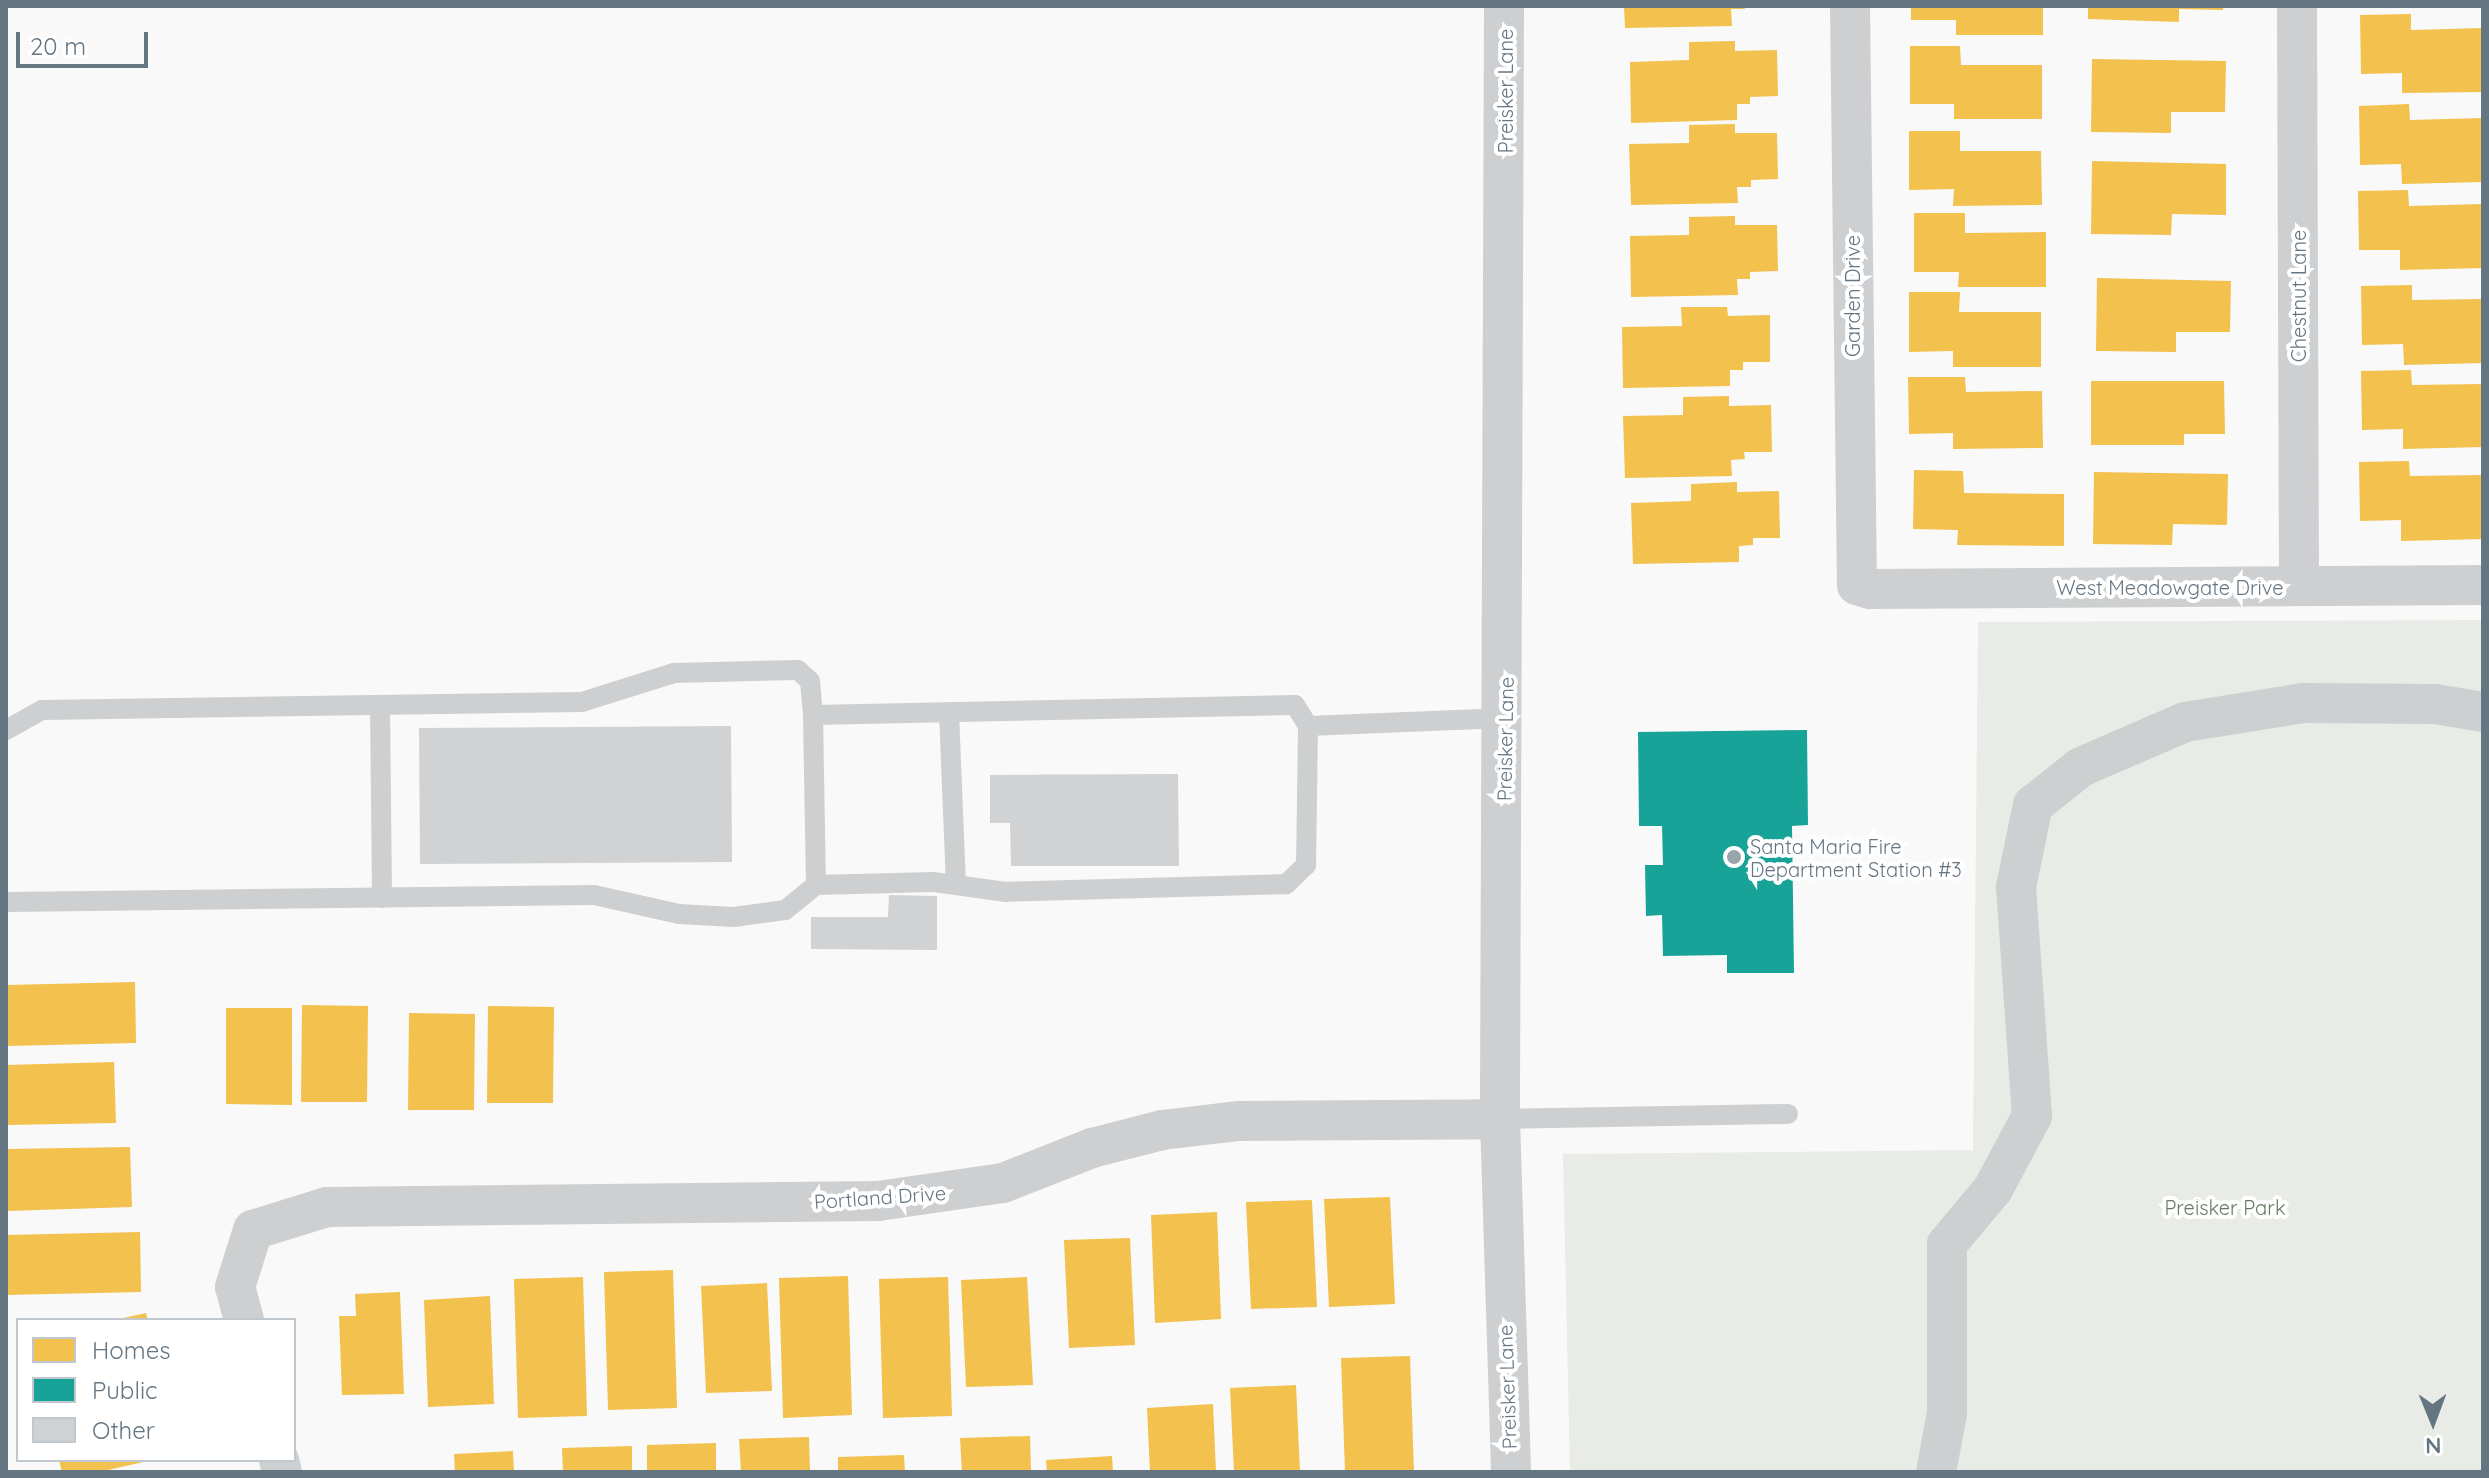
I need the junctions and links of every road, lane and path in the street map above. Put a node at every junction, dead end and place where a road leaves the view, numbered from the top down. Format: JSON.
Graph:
{"nodes":[{"id":1,"x":1504,"y":6,"type":"edge"},
{"id":2,"x":1850,"y":6,"type":"edge"},
{"id":3,"x":2297,"y":6,"type":"edge"},
{"id":4,"x":1857,"y":585,"type":"joint"},
{"id":5,"x":2483,"y":585,"type":"edge"},
{"id":6,"x":2299,"y":586,"type":"junction"},
{"id":7,"x":380,"y":705,"type":"junction"},
{"id":8,"x":949,"y":712,"type":"junction"},
{"id":9,"x":2483,"y":712,"type":"edge"},
{"id":10,"x":813,"y":715,"type":"junction"},
{"id":11,"x":1505,"y":718,"type":"junction"},
{"id":12,"x":1308,"y":726,"type":"junction"},
{"id":13,"x":6,"y":730,"type":"edge"},
{"id":14,"x":816,"y":885,"type":"junction"},
{"id":15,"x":956,"y":885,"type":"junction"},
{"id":16,"x":382,"y":898,"type":"junction"},
{"id":17,"x":6,"y":902,"type":"edge"},
{"id":18,"x":1788,"y":1114,"type":"dead end"},
{"id":19,"x":1500,"y":1119,"type":"junction"},
{"id":20,"x":243,"y":1318,"type":"edge"},
{"id":21,"x":1511,"y":1472,"type":"edge"},
{"id":22,"x":1936,"y":1472,"type":"edge"}],
"edges":[{"from":1,"to":11,"type":"street","name":"Preisker Lane"},
{"from":2,"to":4,"type":"street","name":"Garden Drive"},
{"from":3,"to":6,"type":"street","name":"Chestnut Lane"},
{"from":4,"to":6,"type":"street","name":"West Meadowgate Drive"},
{"from":5,"to":6,"type":"street","name":"West Meadowgate Drive"},
{"from":7,"to":10,"type":"lane"},
{"from":7,"to":13,"type":"lane"},
{"from":7,"to":16,"type":"lane"},
{"from":8,"to":10,"type":"lane"},
{"from":8,"to":12,"type":"lane"},
{"from":8,"to":15,"type":"lane"},
{"from":9,"to":22,"type":"street"},
{"from":10,"to":14,"type":"lane"},
{"from":11,"to":12,"type":"lane"},
{"from":11,"to":19,"type":"street","name":"Preisker Lane"},
{"from":12,"to":15,"type":"lane"},
{"from":14,"to":15,"type":"lane"},
{"from":14,"to":16,"type":"lane"},
{"from":16,"to":17,"type":"lane"},
{"from":18,"to":19,"type":"lane"},
{"from":19,"to":20,"type":"street","name":"Portland Drive"},
{"from":19,"to":21,"type":"street","name":"Preisker Lane"}]}
